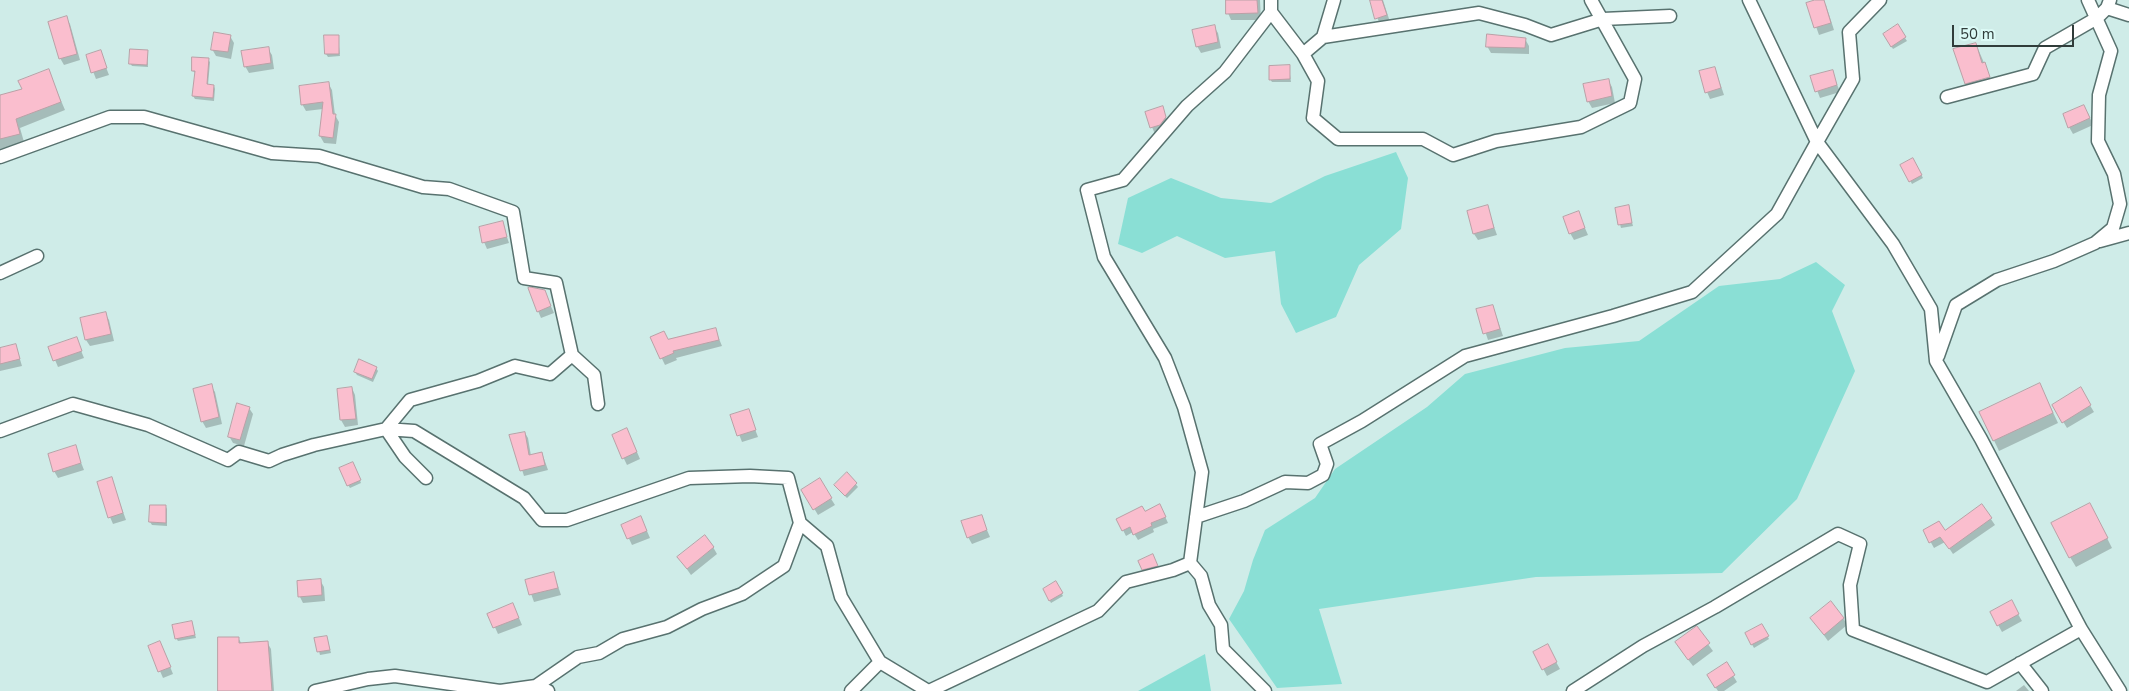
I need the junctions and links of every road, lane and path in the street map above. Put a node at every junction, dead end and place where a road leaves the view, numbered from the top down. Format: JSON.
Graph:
{"nodes":[{"id":1,"x":1334,"y":0,"type":"edge"},
{"id":2,"x":1591,"y":0,"type":"edge"},
{"id":3,"x":1749,"y":0,"type":"edge"},
{"id":4,"x":1880,"y":0,"type":"edge"},
{"id":5,"x":2088,"y":0,"type":"edge"},
{"id":6,"x":2109,"y":4,"type":"edge"},
{"id":7,"x":1271,"y":6,"type":"edge"},
{"id":8,"x":2129,"y":15,"type":"edge"},
{"id":9,"x":1670,"y":16,"type":"dead end"},
{"id":10,"x":2097,"y":18,"type":"junction"},
{"id":11,"x":1603,"y":19,"type":"junction"},
{"id":12,"x":1323,"y":37,"type":"junction"},
{"id":13,"x":1303,"y":54,"type":"junction"},
{"id":14,"x":1946,"y":96,"type":"dead end"},
{"id":15,"x":1817,"y":142,"type":"junction"},
{"id":16,"x":0,"y":157,"type":"edge"},
{"id":17,"x":2129,"y":233,"type":"edge"},
{"id":18,"x":2095,"y":243,"type":"junction"},
{"id":19,"x":37,"y":256,"type":"dead end"},
{"id":20,"x":0,"y":272,"type":"edge"},
{"id":21,"x":572,"y":354,"type":"junction"},
{"id":22,"x":1936,"y":361,"type":"junction"},
{"id":23,"x":598,"y":404,"type":"dead end"},
{"id":24,"x":386,"y":429,"type":"junction"},
{"id":25,"x":0,"y":431,"type":"edge"},
{"id":26,"x":426,"y":478,"type":"dead end"},
{"id":27,"x":1196,"y":517,"type":"junction"},
{"id":28,"x":800,"y":523,"type":"junction"},
{"id":29,"x":1190,"y":563,"type":"junction"},
{"id":30,"x":2081,"y":628,"type":"junction"},
{"id":31,"x":880,"y":662,"type":"junction"},
{"id":32,"x":2020,"y":663,"type":"junction"},
{"id":33,"x":1984,"y":687,"type":"edge"},
{"id":34,"x":542,"y":689,"type":"edge"},
{"id":35,"x":315,"y":691,"type":"edge"},
{"id":36,"x":851,"y":691,"type":"edge"},
{"id":37,"x":928,"y":691,"type":"edge"},
{"id":38,"x":1265,"y":691,"type":"edge"},
{"id":39,"x":1573,"y":691,"type":"edge"},
{"id":40,"x":2042,"y":691,"type":"edge"},
{"id":41,"x":2120,"y":691,"type":"edge"}],
"edges":[{"from":1,"to":12,"type":"street"},
{"from":2,"to":11,"type":"street"},
{"from":3,"to":15,"type":"street"},
{"from":4,"to":15,"type":"street"},
{"from":5,"to":10,"type":"street"},
{"from":6,"to":8,"type":"street"},
{"from":6,"to":10,"type":"street"},
{"from":7,"to":13,"type":"street"},
{"from":7,"to":27,"type":"street"},
{"from":9,"to":11,"type":"street"},
{"from":10,"to":14,"type":"street"},
{"from":10,"to":18,"type":"street"},
{"from":11,"to":12,"type":"street"},
{"from":11,"to":13,"type":"street"},
{"from":12,"to":13,"type":"street"},
{"from":15,"to":22,"type":"street"},
{"from":15,"to":27,"type":"street"},
{"from":16,"to":21,"type":"street"},
{"from":17,"to":18,"type":"street"},
{"from":18,"to":22,"type":"street"},
{"from":19,"to":20,"type":"street"},
{"from":21,"to":23,"type":"street"},
{"from":21,"to":24,"type":"street"},
{"from":22,"to":30,"type":"street"},
{"from":24,"to":25,"type":"street"},
{"from":24,"to":26,"type":"street"},
{"from":24,"to":28,"type":"street"},
{"from":27,"to":29,"type":"street"},
{"from":28,"to":31,"type":"street"},
{"from":28,"to":34,"type":"street"},
{"from":29,"to":37,"type":"street"},
{"from":29,"to":38,"type":"street"},
{"from":30,"to":32,"type":"street"},
{"from":30,"to":41,"type":"street"},
{"from":31,"to":36,"type":"street"},
{"from":31,"to":37,"type":"street"},
{"from":32,"to":33,"type":"street"},
{"from":32,"to":40,"type":"street"},
{"from":33,"to":39,"type":"street"},
{"from":34,"to":35,"type":"street"}]}
